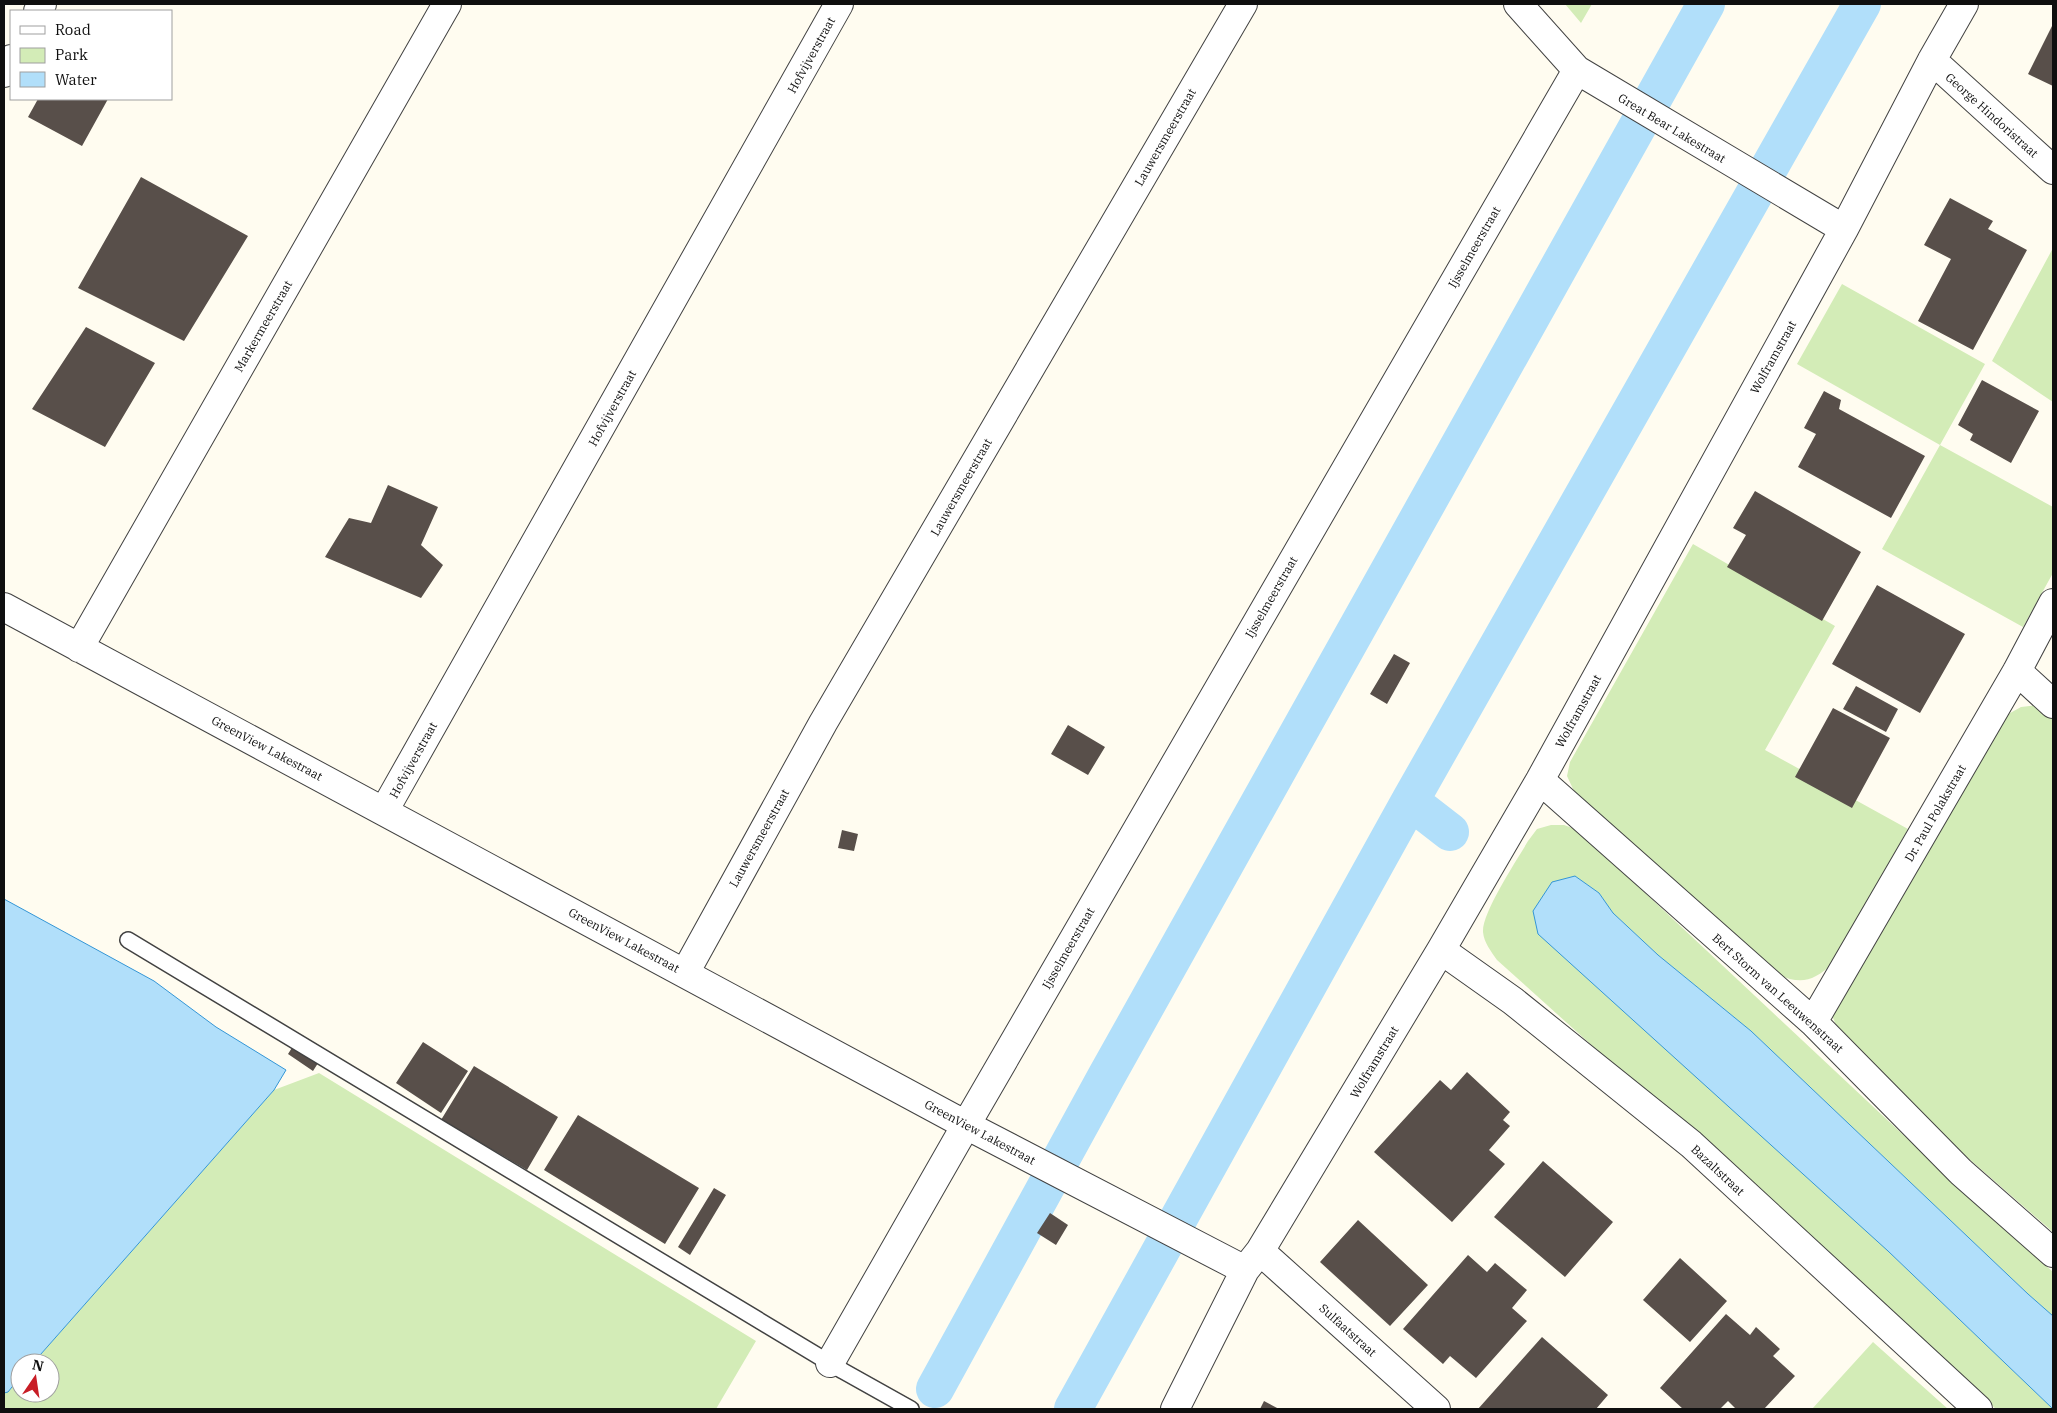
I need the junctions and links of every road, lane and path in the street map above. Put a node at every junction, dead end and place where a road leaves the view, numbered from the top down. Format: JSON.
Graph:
{"nodes":[{"id":1,"x":447,"y":4,"type":"edge"},
{"id":2,"x":839,"y":4,"type":"edge"},
{"id":3,"x":1242,"y":4,"type":"edge"},
{"id":4,"x":1518,"y":4,"type":"edge"},
{"id":5,"x":1964,"y":4,"type":"edge"},
{"id":6,"x":1932,"y":60,"type":"junction"},
{"id":7,"x":10,"y":61,"type":"edge"},
{"id":8,"x":1577,"y":70,"type":"junction"},
{"id":9,"x":4,"y":72,"type":"edge"},
{"id":10,"x":2053,"y":170,"type":"edge"},
{"id":11,"x":1844,"y":229,"type":"junction"},
{"id":12,"x":2053,"y":603,"type":"edge"},
{"id":13,"x":4,"y":607,"type":"edge"},
{"id":14,"x":79,"y":648,"type":"junction"},
{"id":15,"x":2018,"y":671,"type":"junction"},
{"id":16,"x":2053,"y":704,"type":"edge"},
{"id":17,"x":1540,"y":780,"type":"junction"},
{"id":18,"x":384,"y":811,"type":"junction"},
{"id":19,"x":128,"y":940,"type":"dead end"},
{"id":20,"x":1441,"y":950,"type":"junction"},
{"id":21,"x":685,"y":973,"type":"junction"},
{"id":22,"x":1813,"y":1022,"type":"junction"},
{"id":23,"x":966,"y":1125,"type":"junction"},
{"id":24,"x":2053,"y":1253,"type":"edge"},
{"id":25,"x":1244,"y":1261,"type":"junction"},
{"id":26,"x":830,"y":1364,"type":"junction"},
{"id":27,"x":910,"y":1409,"type":"edge"},
{"id":28,"x":1175,"y":1409,"type":"edge"},
{"id":29,"x":1436,"y":1409,"type":"edge"},
{"id":30,"x":1978,"y":1409,"type":"edge"}],
"edges":[{"from":1,"to":14,"type":"street","name":"Markermeerstraat"},
{"from":2,"to":18,"type":"street","name":"Hofvijverstraat"},
{"from":3,"to":21,"type":"street","name":"Lauwersmeerstraat"},
{"from":4,"to":8,"type":"street","name":"Great Bear Lakestraat"},
{"from":5,"to":6,"type":"street","name":"Wolframstraat"},
{"from":6,"to":10,"type":"street","name":"George Hindoristraat"},
{"from":6,"to":11,"type":"street","name":"Wolframstraat"},
{"from":7,"to":9,"type":"street"},
{"from":8,"to":11,"type":"street","name":"Great Bear Lakestraat"},
{"from":8,"to":23,"type":"street","name":"Ijsselmeerstraat"},
{"from":11,"to":17,"type":"street","name":"Wolframstraat"},
{"from":12,"to":15,"type":"street","name":"Dr. Paul Polakstraat"},
{"from":13,"to":14,"type":"street","name":"GreenView Lakestraat"},
{"from":14,"to":18,"type":"street","name":"GreenView Lakestraat"},
{"from":15,"to":16,"type":"street"},
{"from":15,"to":22,"type":"street","name":"Dr. Paul Polakstraat"},
{"from":17,"to":20,"type":"street","name":"Wolframstraat"},
{"from":17,"to":22,"type":"street","name":"Bert Storm van Leeuwenstraat"},
{"from":18,"to":21,"type":"street","name":"GreenView Lakestraat"},
{"from":19,"to":26,"type":"lane"},
{"from":20,"to":25,"type":"street","name":"Wolframstraat"},
{"from":20,"to":30,"type":"street","name":"Bazaltstraat"},
{"from":21,"to":23,"type":"street","name":"GreenView Lakestraat"},
{"from":22,"to":24,"type":"street","name":"Bert Storm van Leeuwenstraat"},
{"from":23,"to":25,"type":"street","name":"GreenView Lakestraat"},
{"from":23,"to":26,"type":"street","name":"Ijsselmeerstraat"},
{"from":25,"to":28,"type":"street","name":"Wolframstraat"},
{"from":25,"to":29,"type":"street","name":"Sulfaatstraat"},
{"from":26,"to":27,"type":"lane"}]}
